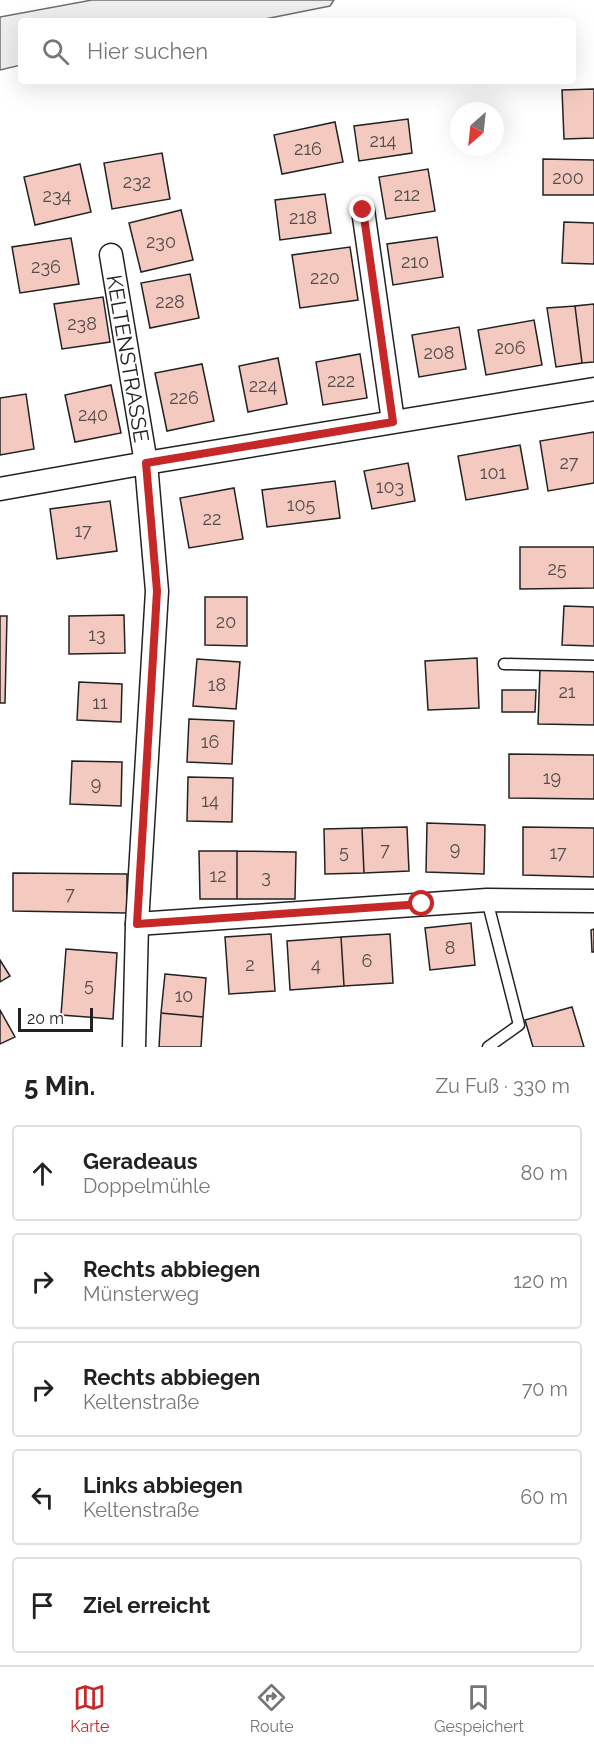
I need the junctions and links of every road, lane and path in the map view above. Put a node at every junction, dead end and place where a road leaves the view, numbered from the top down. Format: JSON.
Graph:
{"nodes":[{"id":1,"x":363,"y":210,"type":"dead end"},
{"id":2,"x":111,"y":255,"type":"dead end"},
{"id":3,"x":594,"y":389,"type":"edge"},
{"id":4,"x":393,"y":422,"type":"junction"},
{"id":5,"x":146,"y":463,"type":"junction"},
{"id":6,"x":0,"y":489,"type":"edge"},
{"id":7,"x":504,"y":664,"type":"dead end"},
{"id":8,"x":594,"y":666,"type":"edge"},
{"id":9,"x":488,"y":900,"type":"junction"},
{"id":10,"x":594,"y":901,"type":"edge"},
{"id":11,"x":137,"y":924,"type":"junction"},
{"id":12,"x":134,"y":1047,"type":"edge"},
{"id":13,"x":488,"y":1047,"type":"edge"}],
"edges":[{"from":1,"to":4,"type":"street"},
{"from":2,"to":5,"type":"street","name":"KELTENSTRASSE"},
{"from":3,"to":4,"type":"street","name":"KELTENSTRASSE"},
{"from":4,"to":5,"type":"street","name":"KELTENSTRASSE"},
{"from":5,"to":6,"type":"street","name":"KELTENSTRASSE"},
{"from":5,"to":11,"type":"street"},
{"from":7,"to":8,"type":"lane"},
{"from":9,"to":10,"type":"street"},
{"from":9,"to":11,"type":"street"},
{"from":9,"to":13,"type":"lane"},
{"from":11,"to":12,"type":"street"}]}
